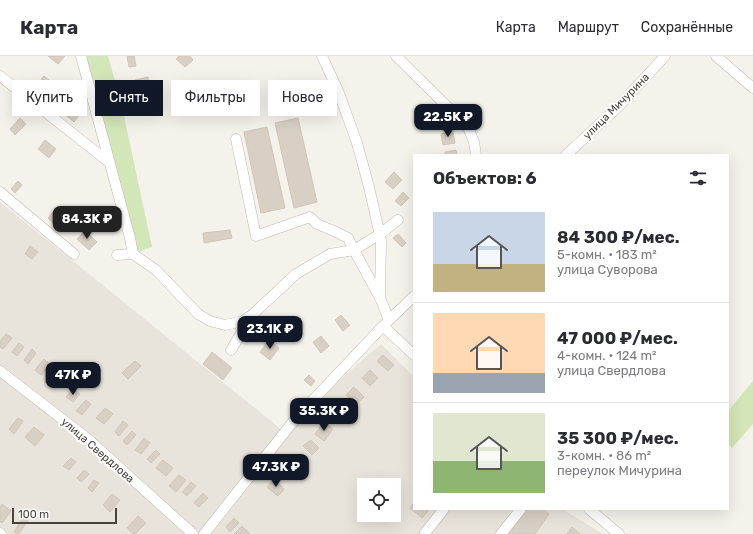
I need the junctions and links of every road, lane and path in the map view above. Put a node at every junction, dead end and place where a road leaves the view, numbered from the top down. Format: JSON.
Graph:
{"nodes":[{"id":1,"x":81,"y":56,"type":"edge"},
{"id":2,"x":322,"y":56,"type":"edge"},
{"id":3,"x":396,"y":56,"type":"edge"},
{"id":4,"x":665,"y":56,"type":"edge"},
{"id":5,"x":716,"y":56,"type":"edge"},
{"id":6,"x":0,"y":76,"type":"edge"},
{"id":7,"x":753,"y":88,"type":"edge"},
{"id":8,"x":236,"y":139,"type":"dead end"},
{"id":9,"x":476,"y":154,"type":"edge"},
{"id":10,"x":567,"y":154,"type":"edge"},
{"id":11,"x":110,"y":163,"type":"junction"},
{"id":12,"x":0,"y":192,"type":"edge"},
{"id":13,"x":398,"y":220,"type":"dead end"},
{"id":14,"x":380,"y":234,"type":"junction"},
{"id":15,"x":354,"y":250,"type":"junction"},
{"id":16,"x":74,"y":254,"type":"dead end"},
{"id":17,"x":132,"y":254,"type":"junction"},
{"id":18,"x":117,"y":255,"type":"dead end"},
{"id":19,"x":413,"y":297,"type":"edge"},
{"id":20,"x":380,"y":298,"type":"junction"},
{"id":21,"x":242,"y":321,"type":"junction"},
{"id":22,"x":386,"y":323,"type":"junction"},
{"id":23,"x":231,"y":350,"type":"dead end"},
{"id":24,"x":413,"y":354,"type":"edge"},
{"id":25,"x":0,"y":371,"type":"edge"},
{"id":26,"x":443,"y":510,"type":"edge"},
{"id":27,"x":520,"y":510,"type":"edge"},
{"id":28,"x":590,"y":510,"type":"edge"},
{"id":29,"x":424,"y":533,"type":"edge"},
{"id":30,"x":193,"y":534,"type":"edge"},
{"id":31,"x":204,"y":534,"type":"edge"},
{"id":32,"x":501,"y":534,"type":"edge"},
{"id":33,"x":619,"y":534,"type":"edge"}],
"edges":[{"from":1,"to":11,"type":"street"},
{"from":2,"to":14,"type":"street"},
{"from":3,"to":9,"type":"street"},
{"from":4,"to":10,"type":"street","name":"улица Мичурина"},
{"from":5,"to":7,"type":"street"},
{"from":6,"to":11,"type":"street"},
{"from":8,"to":15,"type":"street"},
{"from":11,"to":17,"type":"street"},
{"from":12,"to":16,"type":"street"},
{"from":13,"to":14,"type":"street"},
{"from":14,"to":15,"type":"street"},
{"from":14,"to":20,"type":"street"},
{"from":15,"to":20,"type":"street"},
{"from":15,"to":21,"type":"street"},
{"from":17,"to":18,"type":"street"},
{"from":17,"to":21,"type":"street"},
{"from":19,"to":22,"type":"street"},
{"from":20,"to":22,"type":"street"},
{"from":21,"to":23,"type":"street"},
{"from":22,"to":24,"type":"street"},
{"from":22,"to":31,"type":"street"},
{"from":25,"to":30,"type":"street","name":"улица Свердлова"},
{"from":26,"to":29,"type":"street"},
{"from":27,"to":32,"type":"street"},
{"from":28,"to":33,"type":"street"}]}
